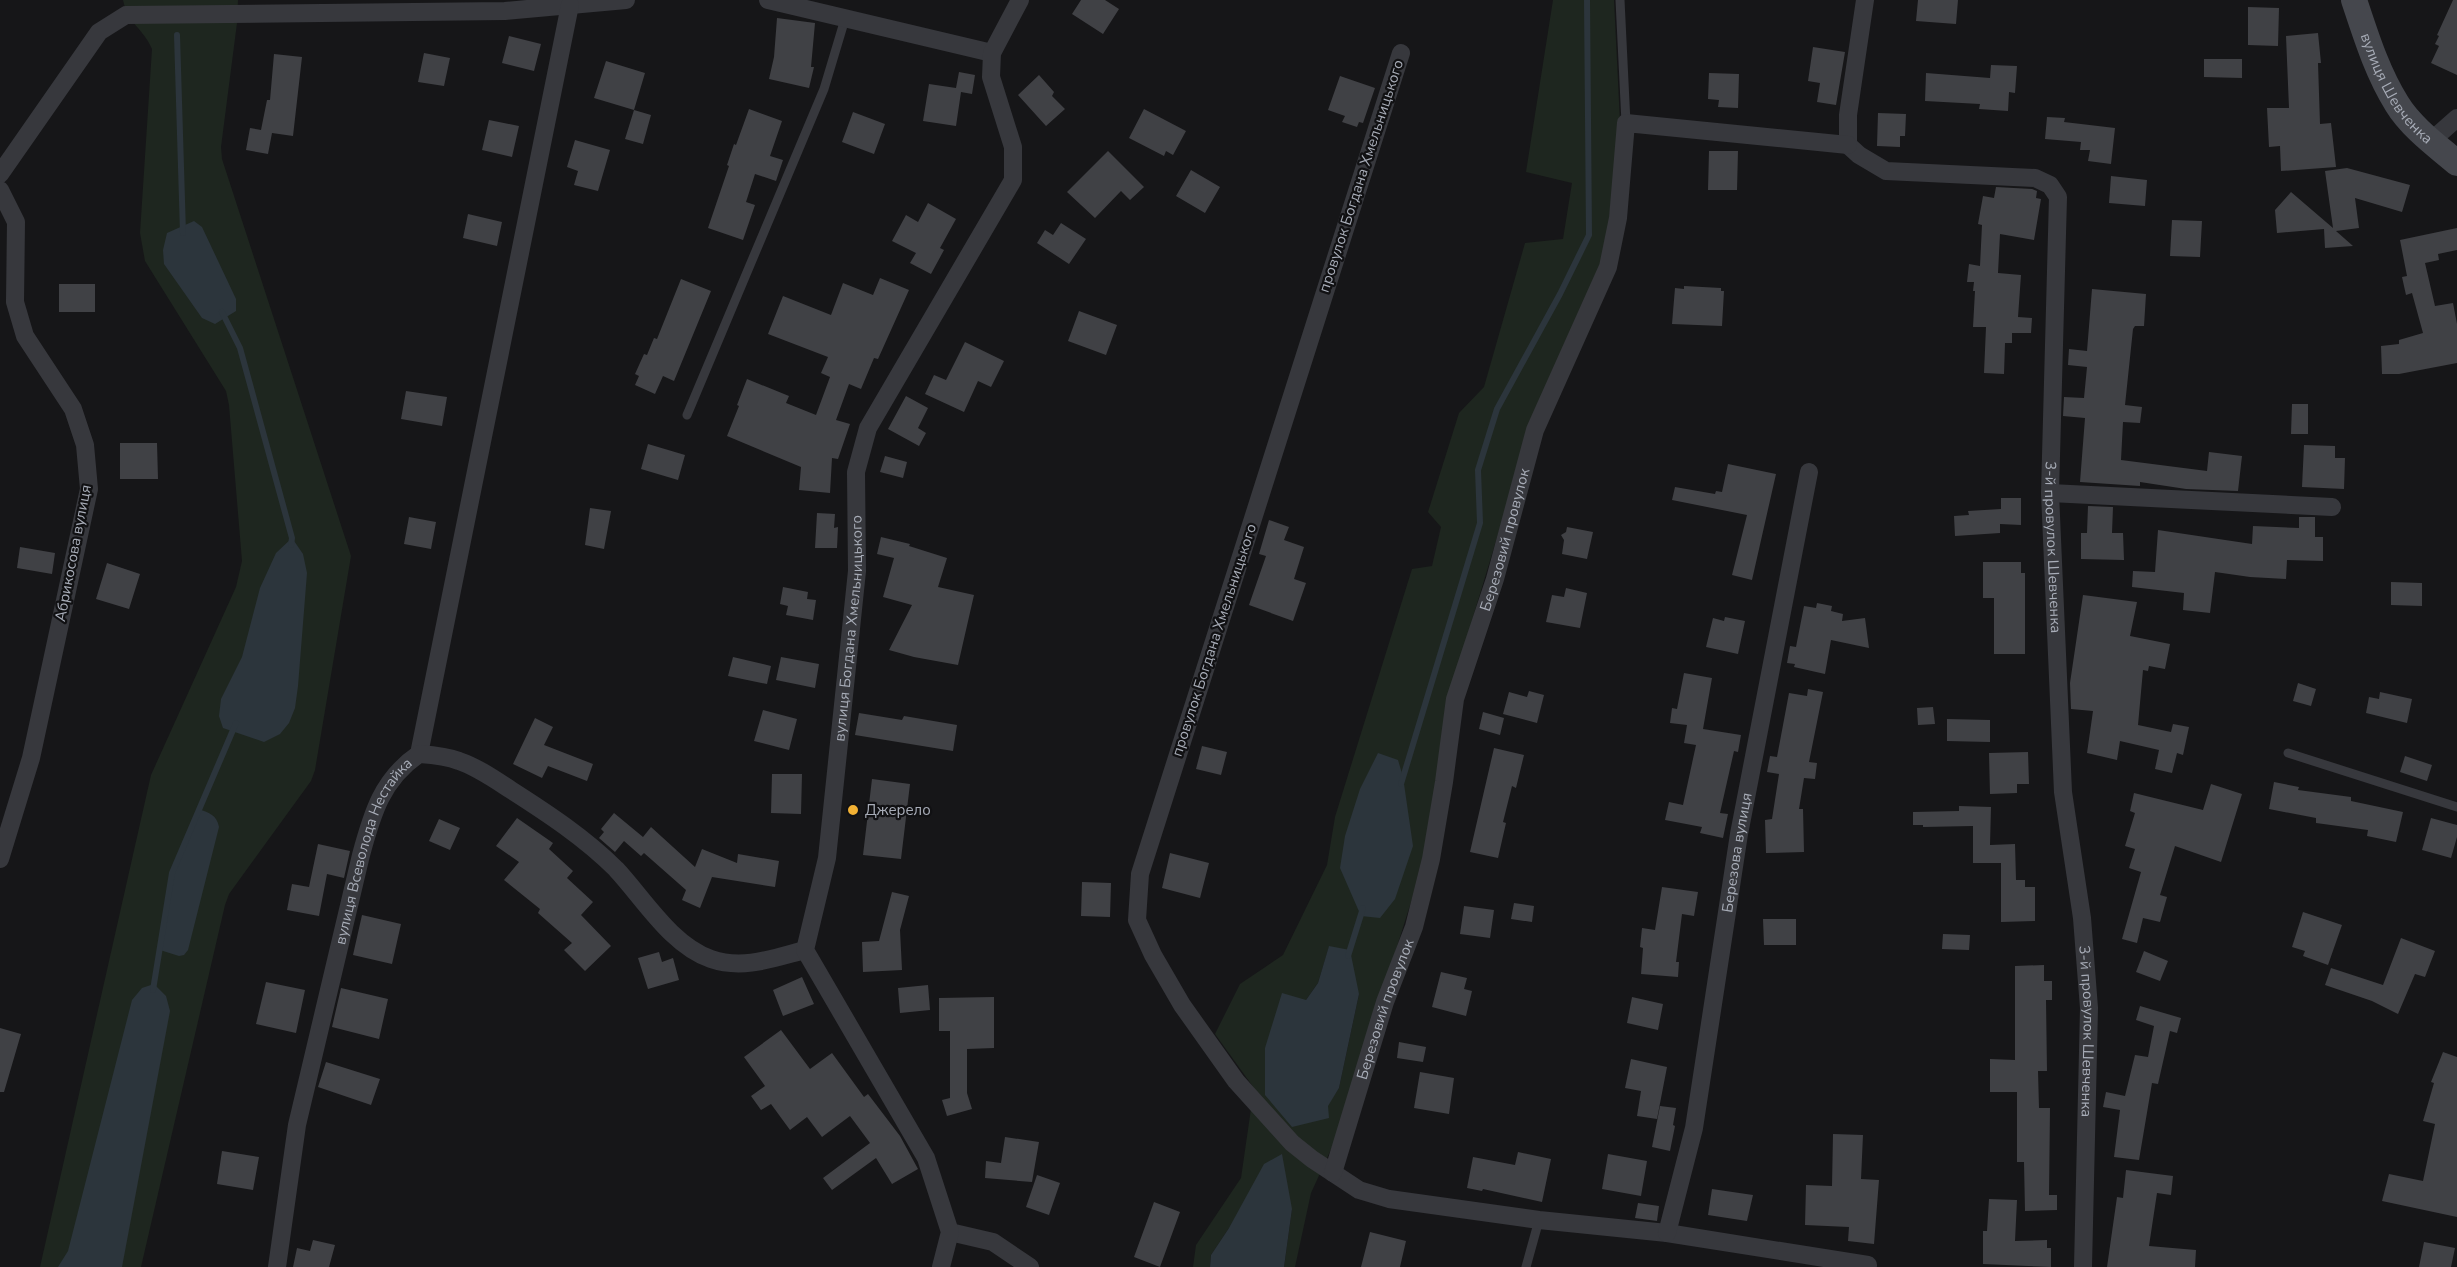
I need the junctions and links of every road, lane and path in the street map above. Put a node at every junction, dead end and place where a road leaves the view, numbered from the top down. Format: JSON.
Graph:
{"nodes":[{"id":1,"x":626,"y":0,"type":"edge"},
{"id":2,"x":768,"y":0,"type":"edge"},
{"id":3,"x":1020,"y":0,"type":"edge"},
{"id":4,"x":1620,"y":0,"type":"edge"},
{"id":5,"x":1864,"y":0,"type":"edge"},
{"id":6,"x":2354,"y":0,"type":"edge"},
{"id":7,"x":570,"y":5,"type":"junction"},
{"id":8,"x":338,"y":7,"type":"edge"},
{"id":9,"x":845,"y":19,"type":"junction"},
{"id":10,"x":992,"y":53,"type":"junction"},
{"id":11,"x":1401,"y":53,"type":"dead end"},
{"id":12,"x":2457,"y":118,"type":"edge"},
{"id":13,"x":1626,"y":123,"type":"junction"},
{"id":14,"x":2431,"y":141,"type":"junction"},
{"id":15,"x":1848,"y":145,"type":"junction"},
{"id":16,"x":2457,"y":164,"type":"edge"},
{"id":17,"x":0,"y":174,"type":"edge"},
{"id":18,"x":0,"y":190,"type":"edge"},
{"id":19,"x":687,"y":415,"type":"dead end"},
{"id":20,"x":1809,"y":472,"type":"dead end"},
{"id":21,"x":2050,"y":493,"type":"junction"},
{"id":22,"x":2332,"y":507,"type":"dead end"},
{"id":23,"x":2288,"y":753,"type":"dead end"},
{"id":24,"x":419,"y":754,"type":"junction"},
{"id":25,"x":2457,"y":807,"type":"edge"},
{"id":26,"x":0,"y":859,"type":"edge"},
{"id":27,"x":805,"y":950,"type":"junction"},
{"id":28,"x":1333,"y":1173,"type":"junction"},
{"id":29,"x":1539,"y":1220,"type":"junction"},
{"id":30,"x":950,"y":1232,"type":"junction"},
{"id":31,"x":1667,"y":1233,"type":"junction"},
{"id":32,"x":1868,"y":1265,"type":"dead end"},
{"id":33,"x":277,"y":1267,"type":"edge"},
{"id":34,"x":941,"y":1267,"type":"edge"},
{"id":35,"x":1030,"y":1267,"type":"edge"},
{"id":36,"x":1526,"y":1267,"type":"edge"},
{"id":37,"x":2083,"y":1267,"type":"edge"}],
"edges":[{"from":1,"to":7,"type":"street"},
{"from":2,"to":9,"type":"street"},
{"from":3,"to":10,"type":"street","name":"вулиця Богдана Хмельницького"},
{"from":4,"to":13,"type":"lane"},
{"from":5,"to":15,"type":"street"},
{"from":6,"to":14,"type":"street","name":"вулиця Шевченка"},
{"from":7,"to":8,"type":"street"},
{"from":7,"to":24,"type":"street"},
{"from":8,"to":17,"type":"street"},
{"from":9,"to":10,"type":"street"},
{"from":9,"to":19,"type":"lane"},
{"from":10,"to":27,"type":"street","name":"вулиця Богдана Хмельницького"},
{"from":11,"to":28,"type":"street","name":"провулок Богдана Хмельницького"},
{"from":12,"to":14,"type":"street"},
{"from":13,"to":15,"type":"street"},
{"from":13,"to":28,"type":"street","name":"Березовий провулок"},
{"from":14,"to":16,"type":"street","name":"вулиця Шевченка"},
{"from":15,"to":21,"type":"street","name":"3-й провулок Шевченка"},
{"from":18,"to":26,"type":"street","name":"Абрикосова вулиця"},
{"from":20,"to":31,"type":"street","name":"Березова вулиця"},
{"from":21,"to":22,"type":"street"},
{"from":21,"to":37,"type":"street","name":"3-й провулок Шевченка"},
{"from":23,"to":25,"type":"lane"},
{"from":24,"to":27,"type":"street","name":"вулиця Всеволода Нестайка"},
{"from":24,"to":33,"type":"street","name":"вулиця Всеволода Нестайка"},
{"from":27,"to":30,"type":"street"},
{"from":28,"to":29,"type":"street","name":"провулок Богдана Хмельницького"},
{"from":29,"to":31,"type":"street","name":"провулок Богдана Хмельницького"},
{"from":29,"to":36,"type":"lane"},
{"from":30,"to":34,"type":"street"},
{"from":30,"to":35,"type":"street"},
{"from":31,"to":32,"type":"street","name":"провулок Богдана Хмельницького"}]}
